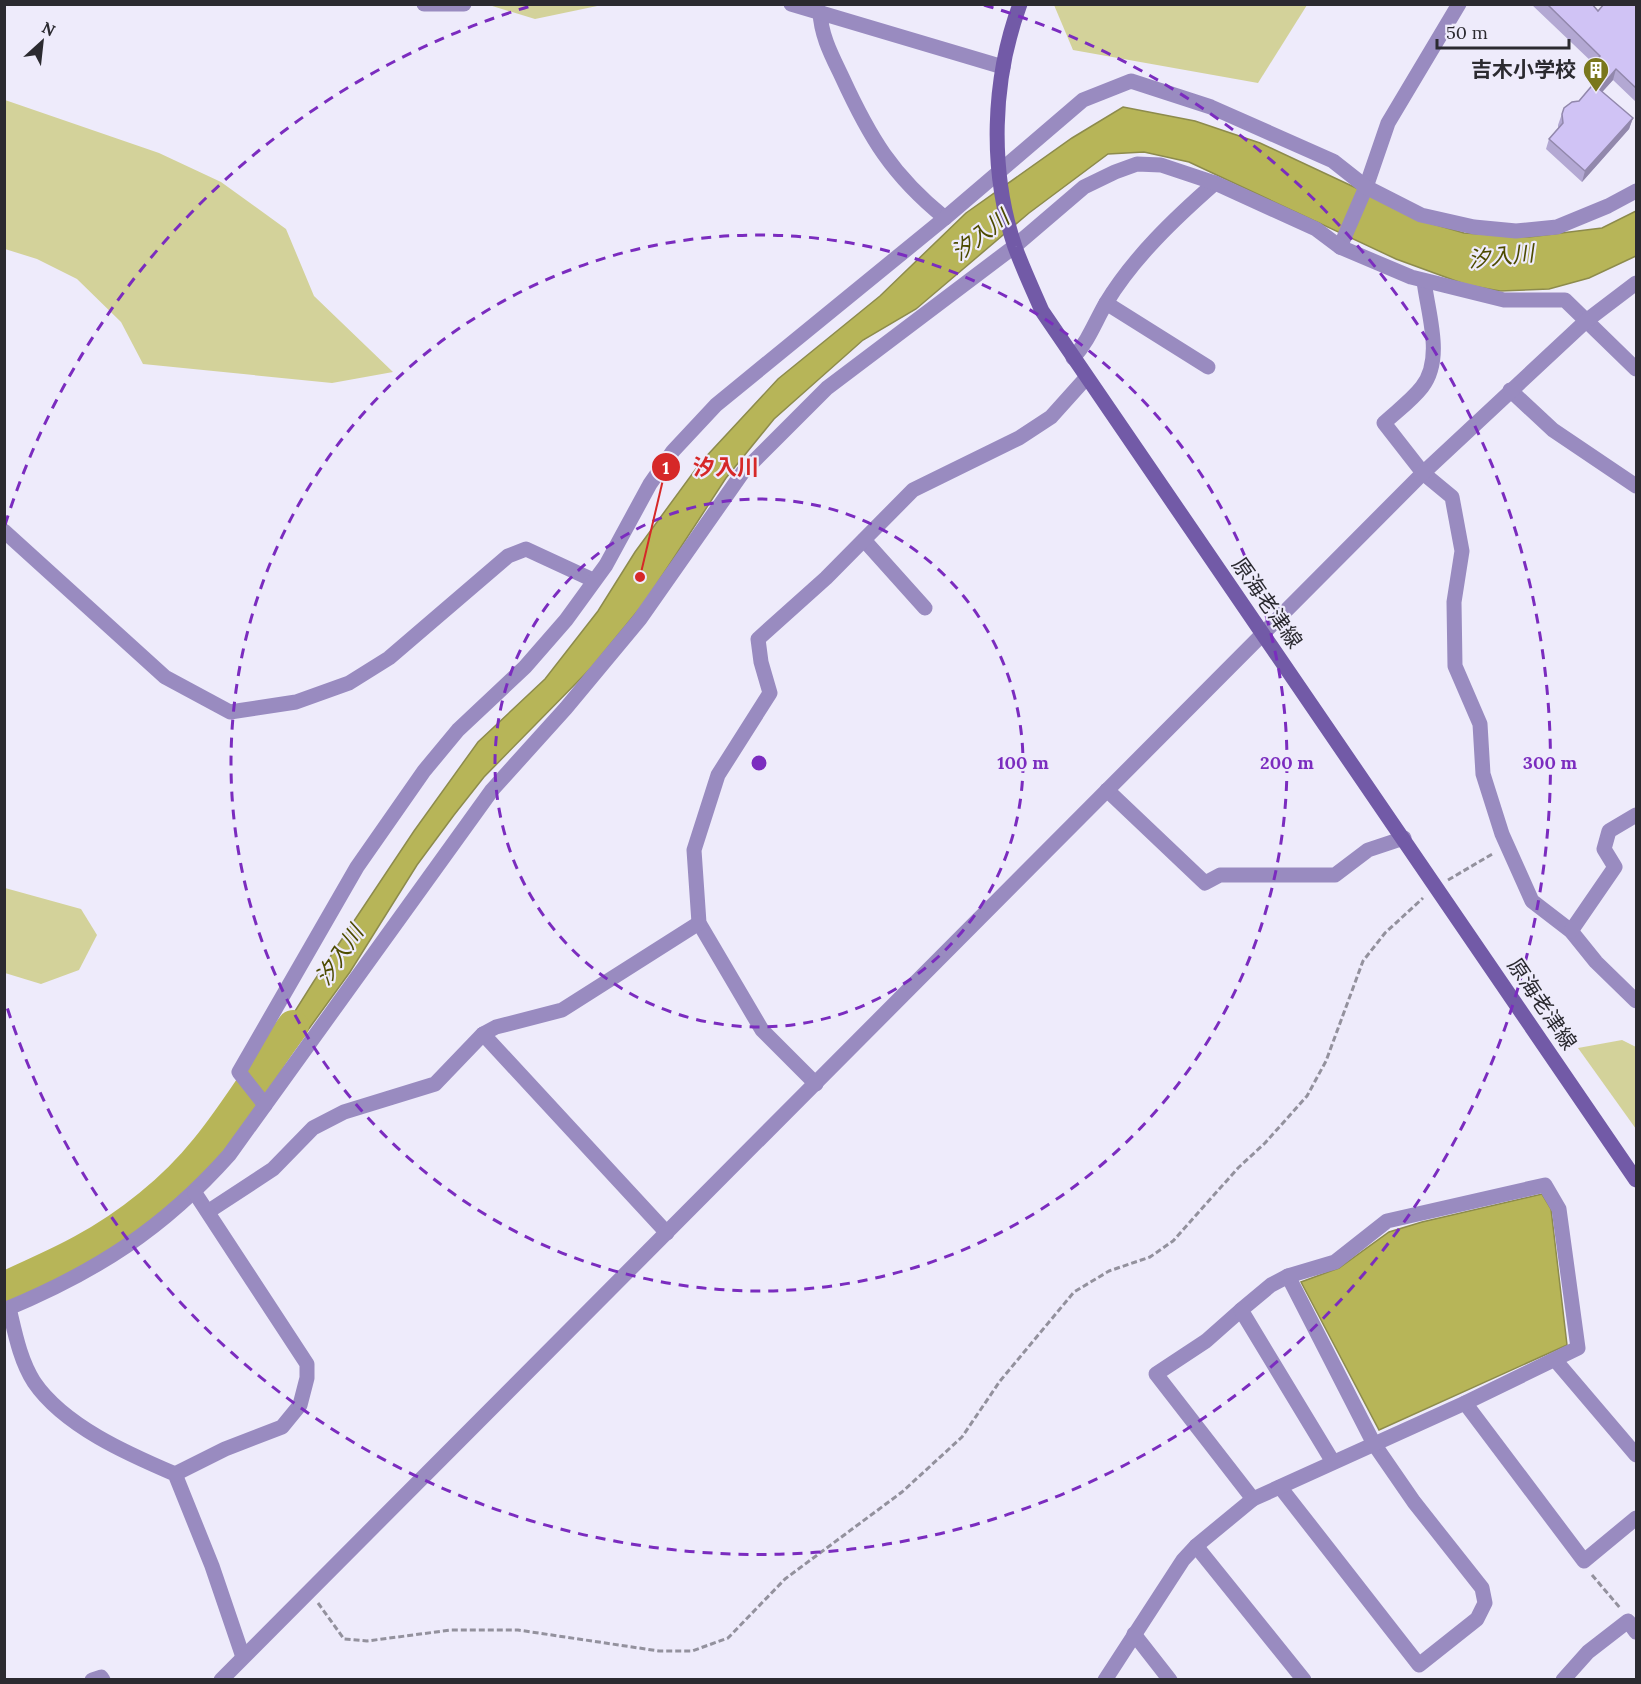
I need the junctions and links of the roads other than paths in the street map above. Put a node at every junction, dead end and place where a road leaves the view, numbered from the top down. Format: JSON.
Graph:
{"nodes":[{"id":1,"x":424,"y":4,"type":"edge"},
{"id":2,"x":464,"y":4,"type":"edge"},
{"id":3,"x":791,"y":4,"type":"edge"},
{"id":4,"x":1020,"y":4,"type":"edge"},
{"id":5,"x":1459,"y":4,"type":"edge"},
{"id":6,"x":819,"y":12,"type":"junction"},
{"id":7,"x":1003,"y":67,"type":"junction"},
{"id":8,"x":999,"y":170,"type":"junction"},
{"id":9,"x":1215,"y":183,"type":"junction"},
{"id":10,"x":1365,"y":189,"type":"junction"},
{"id":11,"x":1636,"y":191,"type":"edge"},
{"id":12,"x":945,"y":218,"type":"junction"},
{"id":13,"x":1014,"y":242,"type":"junction"},
{"id":14,"x":1340,"y":247,"type":"junction"},
{"id":15,"x":1424,"y":281,"type":"junction"},
{"id":16,"x":1636,"y":283,"type":"edge"},
{"id":17,"x":1106,"y":303,"type":"junction"},
{"id":18,"x":1586,"y":321,"type":"junction"},
{"id":19,"x":1072,"y":358,"type":"junction"},
{"id":20,"x":1209,"y":367,"type":"dead end"},
{"id":21,"x":1636,"y":369,"type":"edge"},
{"id":22,"x":1086,"y":378,"type":"junction"},
{"id":23,"x":1510,"y":390,"type":"junction"},
{"id":24,"x":1423,"y":473,"type":"junction"},
{"id":25,"x":1636,"y":486,"type":"edge"},
{"id":26,"x":4,"y":531,"type":"edge"},
{"id":27,"x":864,"y":540,"type":"junction"},
{"id":28,"x":593,"y":580,"type":"junction"},
{"id":29,"x":926,"y":608,"type":"dead end"},
{"id":30,"x":1263,"y":634,"type":"junction"},
{"id":31,"x":1107,"y":790,"type":"junction"},
{"id":32,"x":1636,"y":815,"type":"edge"},
{"id":33,"x":1404,"y":838,"type":"junction"},
{"id":34,"x":699,"y":923,"type":"junction"},
{"id":35,"x":1571,"y":931,"type":"junction"},
{"id":36,"x":1636,"y":1001,"type":"edge"},
{"id":37,"x":483,"y":1034,"type":"junction"},
{"id":38,"x":816,"y":1084,"type":"junction"},
{"id":39,"x":265,"y":1105,"type":"junction"},
{"id":40,"x":1636,"y":1180,"type":"edge"},
{"id":41,"x":195,"y":1193,"type":"junction"},
{"id":42,"x":208,"y":1211,"type":"junction"},
{"id":43,"x":667,"y":1233,"type":"junction"},
{"id":44,"x":1288,"y":1276,"type":"junction"},
{"id":45,"x":7,"y":1309,"type":"edge"},
{"id":46,"x":1241,"y":1310,"type":"junction"},
{"id":47,"x":1556,"y":1361,"type":"junction"},
{"id":48,"x":1465,"y":1403,"type":"junction"},
{"id":49,"x":1374,"y":1444,"type":"junction"},
{"id":50,"x":1636,"y":1455,"type":"edge"},
{"id":51,"x":1333,"y":1462,"type":"junction"},
{"id":52,"x":175,"y":1474,"type":"junction"},
{"id":53,"x":1280,"y":1487,"type":"junction"},
{"id":54,"x":1253,"y":1499,"type":"junction"},
{"id":55,"x":1636,"y":1518,"type":"edge"},
{"id":56,"x":1196,"y":1546,"type":"junction"},
{"id":57,"x":1632,"y":1627,"type":"edge"},
{"id":58,"x":1134,"y":1634,"type":"junction"},
{"id":59,"x":243,"y":1657,"type":"junction"},
{"id":60,"x":92,"y":1680,"type":"edge"},
{"id":61,"x":103,"y":1680,"type":"edge"},
{"id":62,"x":221,"y":1680,"type":"edge"},
{"id":63,"x":1105,"y":1680,"type":"edge"},
{"id":64,"x":1170,"y":1680,"type":"edge"},
{"id":65,"x":1304,"y":1680,"type":"edge"},
{"id":66,"x":1563,"y":1680,"type":"edge"}],
"edges":[{"from":1,"to":2,"type":"street"},
{"from":3,"to":6,"type":"street"},
{"from":4,"to":7,"type":"main road","name":"原海老津線"},
{"from":5,"to":10,"type":"street"},
{"from":6,"to":7,"type":"street"},
{"from":6,"to":12,"type":"street"},
{"from":7,"to":8,"type":"main road","name":"原海老津線"},
{"from":8,"to":10,"type":"street"},
{"from":8,"to":12,"type":"street"},
{"from":8,"to":13,"type":"main road","name":"原海老津線"},
{"from":9,"to":13,"type":"street"},
{"from":9,"to":14,"type":"street"},
{"from":9,"to":17,"type":"street"},
{"from":10,"to":11,"type":"street"},
{"from":10,"to":14,"type":"street"},
{"from":12,"to":28,"type":"street"},
{"from":13,"to":19,"type":"main road","name":"原海老津線"},
{"from":13,"to":39,"type":"street"},
{"from":14,"to":15,"type":"street"},
{"from":15,"to":18,"type":"street"},
{"from":15,"to":24,"type":"street"},
{"from":16,"to":18,"type":"street"},
{"from":17,"to":19,"type":"street"},
{"from":17,"to":20,"type":"street"},
{"from":18,"to":21,"type":"street"},
{"from":18,"to":23,"type":"street"},
{"from":19,"to":22,"type":"main road","name":"原海老津線"},
{"from":22,"to":27,"type":"street"},
{"from":22,"to":30,"type":"main road","name":"原海老津線"},
{"from":23,"to":24,"type":"street"},
{"from":23,"to":25,"type":"street"},
{"from":24,"to":30,"type":"street"},
{"from":24,"to":35,"type":"street"},
{"from":26,"to":28,"type":"street"},
{"from":27,"to":29,"type":"street"},
{"from":27,"to":34,"type":"street"},
{"from":28,"to":39,"type":"street"},
{"from":30,"to":31,"type":"street"},
{"from":30,"to":33,"type":"main road","name":"原海老津線"},
{"from":31,"to":33,"type":"street"},
{"from":31,"to":38,"type":"street"},
{"from":32,"to":35,"type":"street"},
{"from":33,"to":40,"type":"main road","name":"原海老津線"},
{"from":34,"to":37,"type":"street"},
{"from":34,"to":38,"type":"street"},
{"from":35,"to":36,"type":"street"},
{"from":37,"to":42,"type":"street"},
{"from":37,"to":43,"type":"street"},
{"from":38,"to":43,"type":"street"},
{"from":39,"to":41,"type":"street"},
{"from":41,"to":42,"type":"street"},
{"from":41,"to":45,"type":"street"},
{"from":42,"to":52,"type":"street"},
{"from":43,"to":59,"type":"street"},
{"from":44,"to":46,"type":"street"},
{"from":44,"to":47,"type":"street"},
{"from":44,"to":49,"type":"street"},
{"from":45,"to":52,"type":"street"},
{"from":46,"to":51,"type":"street"},
{"from":46,"to":54,"type":"street"},
{"from":47,"to":48,"type":"street"},
{"from":47,"to":50,"type":"street"},
{"from":48,"to":49,"type":"street"},
{"from":48,"to":55,"type":"street"},
{"from":49,"to":51,"type":"street"},
{"from":49,"to":53,"type":"street"},
{"from":51,"to":53,"type":"street"},
{"from":52,"to":59,"type":"street"},
{"from":53,"to":54,"type":"street"},
{"from":54,"to":56,"type":"street"},
{"from":56,"to":58,"type":"street"},
{"from":56,"to":65,"type":"street"},
{"from":57,"to":66,"type":"street"},
{"from":58,"to":63,"type":"street"},
{"from":58,"to":64,"type":"street"},
{"from":59,"to":62,"type":"street"},
{"from":60,"to":61,"type":"street"}]}
